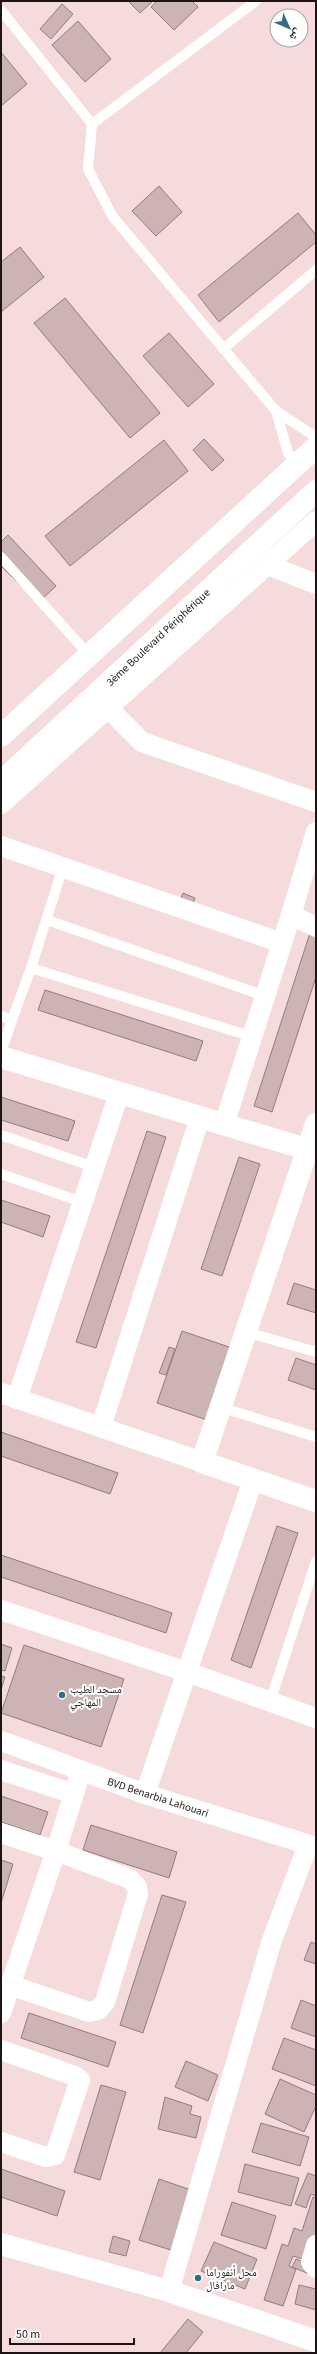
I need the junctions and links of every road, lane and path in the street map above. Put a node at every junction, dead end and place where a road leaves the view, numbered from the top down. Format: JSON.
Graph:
{"nodes":[{"id":1,"x":256,"y":1,"type":"edge"},
{"id":2,"x":1,"y":10,"type":"edge"},
{"id":3,"x":92,"y":124,"type":"junction"},
{"id":4,"x":316,"y":270,"type":"edge"},
{"id":5,"x":223,"y":349,"type":"junction"},
{"id":6,"x":276,"y":411,"type":"junction"},
{"id":7,"x":316,"y":437,"type":"edge"},
{"id":8,"x":316,"y":447,"type":"edge"},
{"id":9,"x":296,"y":464,"type":"junction"},
{"id":10,"x":316,"y":491,"type":"edge"},
{"id":11,"x":316,"y":521,"type":"edge"},
{"id":12,"x":1,"y":557,"type":"edge"},
{"id":13,"x":268,"y":565,"type":"junction"},
{"id":14,"x":316,"y":584,"type":"edge"},
{"id":15,"x":89,"y":655,"type":"junction"},
{"id":16,"x":109,"y":709,"type":"junction"},
{"id":17,"x":1,"y":736,"type":"edge"},
{"id":18,"x":1,"y":782,"type":"edge"},
{"id":19,"x":316,"y":802,"type":"edge"},
{"id":20,"x":1,"y":804,"type":"edge"},
{"id":21,"x":316,"y":832,"type":"edge"},
{"id":22,"x":1,"y":846,"type":"edge"},
{"id":23,"x":63,"y":867,"type":"junction"},
{"id":24,"x":290,"y":915,"type":"junction"},
{"id":25,"x":46,"y":920,"type":"junction"},
{"id":26,"x":316,"y":927,"type":"edge"},
{"id":27,"x":282,"y":943,"type":"junction"},
{"id":28,"x":31,"y":968,"type":"junction"},
{"id":29,"x":265,"y":996,"type":"junction"},
{"id":30,"x":1,"y":1016,"type":"edge"},
{"id":31,"x":12,"y":1020,"type":"junction"},
{"id":32,"x":253,"y":1037,"type":"junction"},
{"id":33,"x":1,"y":1052,"type":"edge"},
{"id":34,"x":1,"y":1057,"type":"edge"},
{"id":35,"x":119,"y":1094,"type":"junction"},
{"id":36,"x":200,"y":1117,"type":"junction"},
{"id":37,"x":316,"y":1124,"type":"edge"},
{"id":38,"x":224,"y":1125,"type":"junction"},
{"id":39,"x":1,"y":1135,"type":"edge"},
{"id":40,"x":312,"y":1151,"type":"edge"},
{"id":41,"x":94,"y":1167,"type":"junction"},
{"id":42,"x":1,"y":1174,"type":"edge"},
{"id":43,"x":82,"y":1202,"type":"junction"},
{"id":44,"x":246,"y":1332,"type":"junction"},
{"id":45,"x":316,"y":1352,"type":"edge"},
{"id":46,"x":9,"y":1396,"type":"edge"},
{"id":47,"x":220,"y":1407,"type":"junction"},
{"id":48,"x":101,"y":1427,"type":"junction"},
{"id":49,"x":316,"y":1437,"type":"edge"},
{"id":50,"x":202,"y":1462,"type":"junction"},
{"id":51,"x":253,"y":1480,"type":"junction"},
{"id":52,"x":316,"y":1502,"type":"edge"},
{"id":53,"x":316,"y":1561,"type":"edge"},
{"id":54,"x":314,"y":1577,"type":"edge"},
{"id":55,"x":1,"y":1610,"type":"edge"},
{"id":56,"x":187,"y":1672,"type":"junction"},
{"id":57,"x":270,"y":1702,"type":"junction"},
{"id":58,"x":316,"y":1718,"type":"edge"},
{"id":59,"x":1,"y":1741,"type":"edge"},
{"id":60,"x":1,"y":1770,"type":"edge"},
{"id":61,"x":81,"y":1771,"type":"junction"},
{"id":62,"x":74,"y":1794,"type":"junction"},
{"id":63,"x":145,"y":1794,"type":"junction"},
{"id":64,"x":1,"y":1833,"type":"edge"},
{"id":65,"x":313,"y":1847,"type":"edge"},
{"id":66,"x":56,"y":1851,"type":"junction"},
{"id":67,"x":10,"y":1985,"type":"junction"},
{"id":68,"x":1,"y":2012,"type":"edge"},
{"id":69,"x":1,"y":2050,"type":"edge"},
{"id":70,"x":1,"y":2142,"type":"edge"},
{"id":71,"x":1,"y":2244,"type":"edge"},
{"id":72,"x":316,"y":2245,"type":"edge"},
{"id":73,"x":316,"y":2268,"type":"edge"},
{"id":74,"x":169,"y":2291,"type":"junction"},
{"id":75,"x":316,"y":2341,"type":"edge"}],
"edges":[{"from":1,"to":3,"type":"lane"},
{"from":2,"to":3,"type":"lane"},
{"from":3,"to":5,"type":"lane"},
{"from":4,"to":5,"type":"lane"},
{"from":5,"to":6,"type":"lane"},
{"from":6,"to":7,"type":"lane"},
{"from":6,"to":9,"type":"lane"},
{"from":8,"to":9,"type":"main road"},
{"from":9,"to":15,"type":"main road"},
{"from":10,"to":18,"type":"main road","name":"3ème Boulevard Périphérique"},
{"from":11,"to":13,"type":"street"},
{"from":12,"to":15,"type":"lane"},
{"from":13,"to":14,"type":"street"},
{"from":13,"to":16,"type":"street"},
{"from":15,"to":17,"type":"main road"},
{"from":16,"to":19,"type":"street"},
{"from":16,"to":20,"type":"street"},
{"from":21,"to":24,"type":"street"},
{"from":22,"to":23,"type":"street"},
{"from":23,"to":25,"type":"lane"},
{"from":23,"to":27,"type":"street"},
{"from":24,"to":26,"type":"street"},
{"from":24,"to":27,"type":"street"},
{"from":25,"to":28,"type":"lane"},
{"from":25,"to":29,"type":"lane"},
{"from":27,"to":29,"type":"street"},
{"from":28,"to":31,"type":"lane"},
{"from":28,"to":32,"type":"lane"},
{"from":29,"to":32,"type":"street"},
{"from":30,"to":31,"type":"lane"},
{"from":31,"to":33,"type":"lane"},
{"from":32,"to":38,"type":"street"},
{"from":34,"to":35,"type":"main road"},
{"from":35,"to":36,"type":"main road"},
{"from":35,"to":41,"type":"street"},
{"from":36,"to":38,"type":"main road"},
{"from":36,"to":48,"type":"street"},
{"from":37,"to":40,"type":"main road"},
{"from":38,"to":40,"type":"main road"},
{"from":39,"to":41,"type":"lane"},
{"from":40,"to":44,"type":"main road"},
{"from":41,"to":43,"type":"street"},
{"from":42,"to":43,"type":"lane"},
{"from":43,"to":46,"type":"street"},
{"from":44,"to":45,"type":"lane"},
{"from":44,"to":47,"type":"main road"},
{"from":46,"to":48,"type":"street"},
{"from":47,"to":49,"type":"lane"},
{"from":47,"to":50,"type":"main road"},
{"from":48,"to":50,"type":"street"},
{"from":50,"to":51,"type":"main road"},
{"from":51,"to":52,"type":"main road"},
{"from":51,"to":56,"type":"street"},
{"from":53,"to":54,"type":"lane"},
{"from":54,"to":57,"type":"lane"},
{"from":55,"to":56,"type":"street"},
{"from":56,"to":57,"type":"street"},
{"from":56,"to":63,"type":"street"},
{"from":57,"to":58,"type":"street"},
{"from":59,"to":61,"type":"street","name":"BVD Benarbia Lahouari"},
{"from":60,"to":62,"type":"street"},
{"from":61,"to":62,"type":"street"},
{"from":61,"to":63,"type":"street","name":"BVD Benarbia Lahouari"},
{"from":62,"to":66,"type":"street"},
{"from":63,"to":65,"type":"street","name":"BVD Benarbia Lahouari"},
{"from":64,"to":66,"type":"street"},
{"from":65,"to":74,"type":"street"},
{"from":66,"to":67,"type":"street"},
{"from":66,"to":67,"type":"street"},
{"from":67,"to":68,"type":"street"},
{"from":69,"to":70,"type":"street"},
{"from":71,"to":74,"type":"main road"},
{"from":72,"to":73,"type":"street"},
{"from":74,"to":75,"type":"main road"}]}
